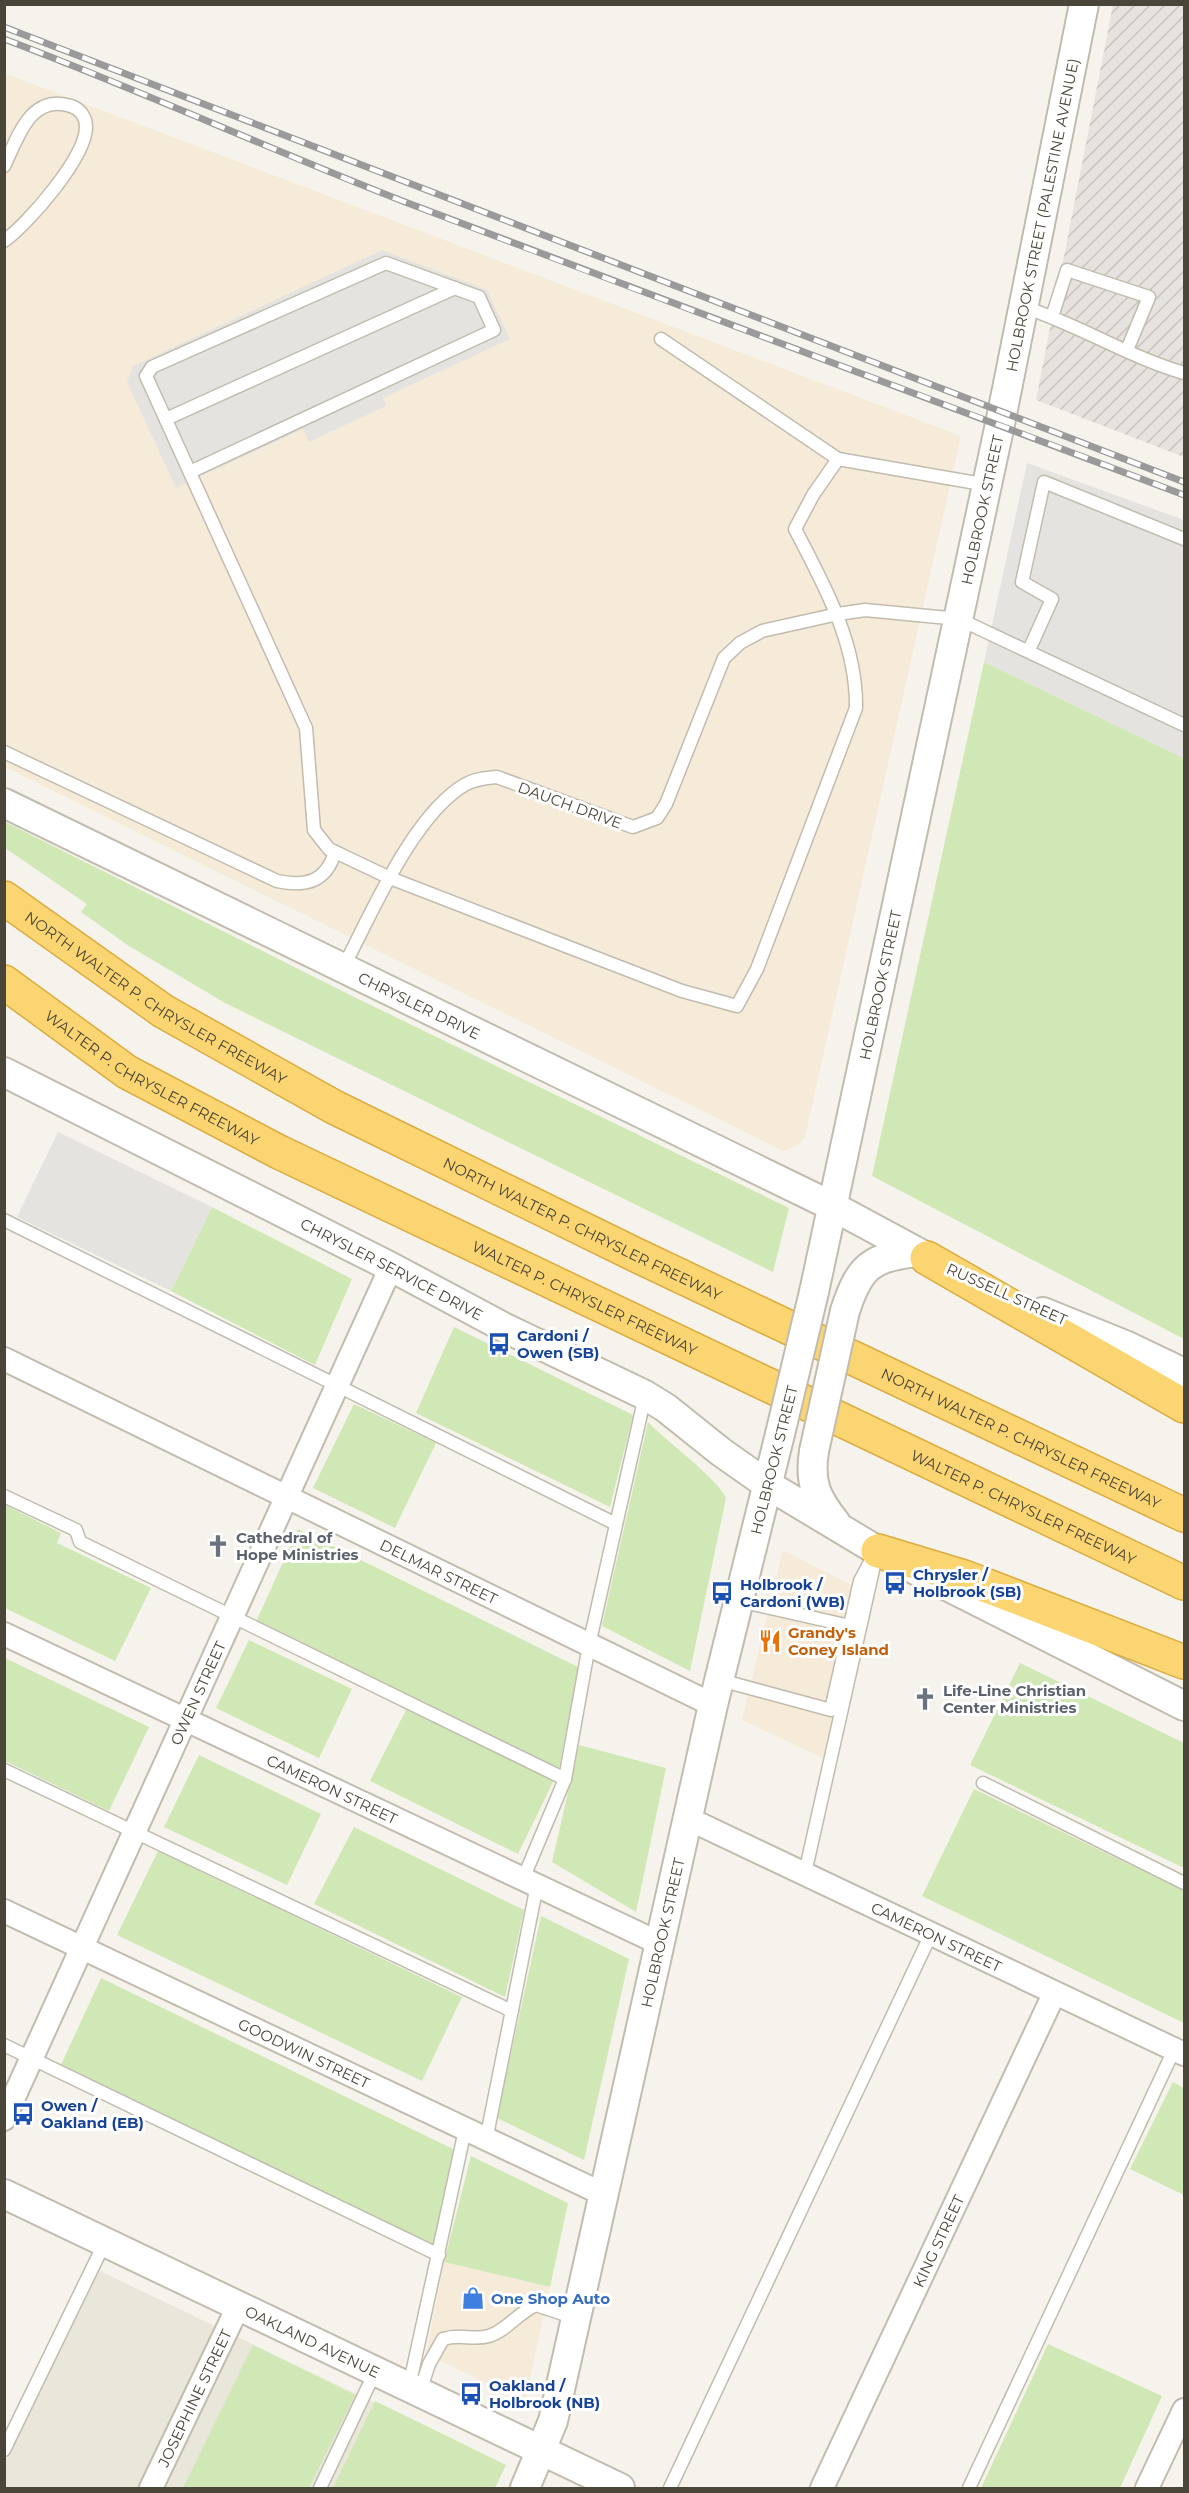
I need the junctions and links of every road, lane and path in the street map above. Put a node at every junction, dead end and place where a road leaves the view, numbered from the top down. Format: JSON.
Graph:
{"nodes":[{"id":1,"x":1084,"y":4,"type":"edge"},
{"id":2,"x":4,"y":166,"type":"edge"},
{"id":3,"x":4,"y":241,"type":"edge"},
{"id":4,"x":454,"y":288,"type":"junction"},
{"id":5,"x":1024,"y":307,"type":"junction"},
{"id":6,"x":1052,"y":317,"type":"junction"},
{"id":7,"x":661,"y":339,"type":"dead end"},
{"id":8,"x":1127,"y":350,"type":"junction"},
{"id":9,"x":1185,"y":372,"type":"edge"},
{"id":10,"x":166,"y":419,"type":"junction"},
{"id":11,"x":1000,"y":424,"type":"joint"},
{"id":12,"x":838,"y":459,"type":"junction"},
{"id":13,"x":190,"y":472,"type":"junction"},
{"id":14,"x":988,"y":485,"type":"junction"},
{"id":15,"x":1185,"y":539,"type":"edge"},
{"id":16,"x":838,"y":614,"type":"junction"},
{"id":17,"x":959,"y":619,"type":"junction"},
{"id":18,"x":1029,"y":650,"type":"junction"},
{"id":19,"x":1185,"y":725,"type":"edge"},
{"id":20,"x":4,"y":752,"type":"edge"},
{"id":21,"x":4,"y":803,"type":"edge"},
{"id":22,"x":335,"y":852,"type":"junction"},
{"id":23,"x":390,"y":878,"type":"junction"},
{"id":24,"x":4,"y":898,"type":"edge"},
{"id":25,"x":343,"y":968,"type":"junction"},
{"id":26,"x":4,"y":982,"type":"edge"},
{"id":27,"x":12,"y":1079,"type":"edge"},
{"id":28,"x":834,"y":1207,"type":"junction"},
{"id":29,"x":4,"y":1220,"type":"edge"},
{"id":30,"x":921,"y":1255,"type":"junction"},
{"id":31,"x":391,"y":1267,"type":"junction"},
{"id":32,"x":4,"y":1359,"type":"edge"},
{"id":33,"x":1185,"y":1373,"type":"edge"},
{"id":34,"x":336,"y":1386,"type":"junction"},
{"id":35,"x":645,"y":1395,"type":"junction"},
{"id":36,"x":1185,"y":1406,"type":"edge"},
{"id":37,"x":768,"y":1485,"type":"junction"},
{"id":38,"x":4,"y":1496,"type":"edge"},
{"id":39,"x":286,"y":1497,"type":"junction"},
{"id":40,"x":1185,"y":1515,"type":"edge"},
{"id":41,"x":614,"y":1523,"type":"junction"},
{"id":42,"x":839,"y":1528,"type":"junction"},
{"id":43,"x":873,"y":1548,"type":"junction"},
{"id":44,"x":1185,"y":1583,"type":"edge"},
{"id":45,"x":740,"y":1601,"type":"junction"},
{"id":46,"x":231,"y":1617,"type":"junction"},
{"id":47,"x":850,"y":1626,"type":"junction"},
{"id":48,"x":4,"y":1634,"type":"edge"},
{"id":49,"x":589,"y":1645,"type":"junction"},
{"id":50,"x":1185,"y":1662,"type":"edge"},
{"id":51,"x":717,"y":1692,"type":"junction"},
{"id":52,"x":1185,"y":1706,"type":"edge"},
{"id":53,"x":186,"y":1719,"type":"junction"},
{"id":54,"x":4,"y":1770,"type":"edge"},
{"id":55,"x":565,"y":1779,"type":"junction"},
{"id":56,"x":983,"y":1783,"type":"dead end"},
{"id":57,"x":689,"y":1819,"type":"junction"},
{"id":58,"x":134,"y":1832,"type":"junction"},
{"id":59,"x":805,"y":1873,"type":"junction"},
{"id":60,"x":530,"y":1882,"type":"junction"},
{"id":61,"x":1185,"y":1882,"type":"edge"},
{"id":62,"x":4,"y":1911,"type":"edge"},
{"id":63,"x":931,"y":1934,"type":"junction"},
{"id":64,"x":661,"y":1944,"type":"junction"},
{"id":65,"x":81,"y":1948,"type":"junction"},
{"id":66,"x":1054,"y":1994,"type":"junction"},
{"id":67,"x":512,"y":2011,"type":"junction"},
{"id":68,"x":4,"y":2045,"type":"edge"},
{"id":69,"x":1179,"y":2052,"type":"edge"},
{"id":70,"x":32,"y":2058,"type":"junction"},
{"id":71,"x":4,"y":2119,"type":"edge"},
{"id":72,"x":475,"y":2135,"type":"junction"},
{"id":73,"x":4,"y":2194,"type":"edge"},
{"id":74,"x":603,"y":2194,"type":"junction"},
{"id":75,"x":105,"y":2242,"type":"junction"},
{"id":76,"x":439,"y":2255,"type":"junction"},
{"id":77,"x":238,"y":2307,"type":"junction"},
{"id":78,"x":575,"y":2318,"type":"junction"},
{"id":79,"x":375,"y":2372,"type":"junction"},
{"id":80,"x":415,"y":2391,"type":"junction"},
{"id":81,"x":1185,"y":2410,"type":"edge"},
{"id":82,"x":4,"y":2450,"type":"edge"},
{"id":83,"x":543,"y":2451,"type":"junction"},
{"id":84,"x":151,"y":2488,"type":"edge"},
{"id":85,"x":320,"y":2488,"type":"edge"},
{"id":86,"x":525,"y":2488,"type":"edge"},
{"id":87,"x":620,"y":2488,"type":"edge"},
{"id":88,"x":670,"y":2488,"type":"edge"},
{"id":89,"x":822,"y":2488,"type":"edge"},
{"id":90,"x":969,"y":2488,"type":"edge"},
{"id":91,"x":1148,"y":2488,"type":"edge"}],
"edges":[{"from":1,"to":5,"type":"street","name":"HOLBROOK STREET (PALESTINE AVENUE)"},
{"from":2,"to":3,"type":"lane"},
{"from":4,"to":10,"type":"lane"},
{"from":4,"to":10,"type":"lane"},
{"from":4,"to":13,"type":"lane"},
{"from":5,"to":6,"type":"lane"},
{"from":5,"to":11,"type":"street","name":"HOLBROOK STREET (PALESTINE AVENUE)"},
{"from":6,"to":8,"type":"lane"},
{"from":6,"to":8,"type":"lane"},
{"from":7,"to":12,"type":"lane"},
{"from":8,"to":9,"type":"lane"},
{"from":10,"to":13,"type":"lane"},
{"from":11,"to":14,"type":"street","name":"HOLBROOK STREET"},
{"from":12,"to":14,"type":"lane"},
{"from":12,"to":16,"type":"lane"},
{"from":13,"to":22,"type":"lane"},
{"from":14,"to":17,"type":"street","name":"HOLBROOK STREET"},
{"from":15,"to":18,"type":"lane"},
{"from":16,"to":17,"type":"lane","name":"DAUCH DRIVE"},
{"from":16,"to":23,"type":"lane","name":"DAUCH DRIVE"},
{"from":16,"to":23,"type":"lane"},
{"from":17,"to":18,"type":"lane","name":"DAUCH DRIVE"},
{"from":17,"to":28,"type":"street","name":"HOLBROOK STREET"},
{"from":18,"to":19,"type":"lane","name":"DAUCH DRIVE"},
{"from":20,"to":22,"type":"lane"},
{"from":21,"to":25,"type":"street","name":"CHRYSLER DRIVE"},
{"from":22,"to":23,"type":"lane"},
{"from":23,"to":25,"type":"lane","name":"DAUCH DRIVE"},
{"from":24,"to":40,"type":"highway","name":"NORTH WALTER P. CHRYSLER FREEWAY"},
{"from":25,"to":28,"type":"street","name":"CHRYSLER DRIVE"},
{"from":26,"to":44,"type":"highway","name":"WALTER P. CHRYSLER FREEWAY"},
{"from":27,"to":31,"type":"street","name":"CHRYSLER SERVICE DRIVE"},
{"from":28,"to":30,"type":"street","name":"RUSSELL STREET"},
{"from":28,"to":37,"type":"street","name":"HOLBROOK STREET","bridge":true},
{"from":29,"to":34,"type":"lane"},
{"from":30,"to":33,"type":"street","name":"RUSSELL STREET"},
{"from":30,"to":36,"type":"highway"},
{"from":30,"to":42,"type":"street","bridge":true},
{"from":31,"to":34,"type":"street","name":"OWEN STREET"},
{"from":31,"to":35,"type":"street","name":"CHRYSLER SERVICE DRIVE"},
{"from":32,"to":39,"type":"street","name":"DELMAR STREET"},
{"from":34,"to":39,"type":"street","name":"OWEN STREET"},
{"from":34,"to":41,"type":"lane"},
{"from":35,"to":37,"type":"street","name":"CHRYSLER SERVICE DRIVE"},
{"from":35,"to":41,"type":"lane"},
{"from":37,"to":42,"type":"street","name":"CHRYSLER SERVICE DRIVE"},
{"from":37,"to":45,"type":"street","name":"HOLBROOK STREET"},
{"from":38,"to":46,"type":"lane"},
{"from":39,"to":46,"type":"street","name":"OWEN STREET"},
{"from":39,"to":49,"type":"street","name":"DELMAR STREET"},
{"from":41,"to":49,"type":"lane"},
{"from":42,"to":43,"type":"street","name":"CHRYSLER SERVICE DRIVE"},
{"from":43,"to":47,"type":"lane"},
{"from":43,"to":50,"type":"highway"},
{"from":43,"to":52,"type":"street"},
{"from":43,"to":59,"type":"lane"},
{"from":45,"to":47,"type":"lane"},
{"from":45,"to":51,"type":"street","name":"HOLBROOK STREET"},
{"from":46,"to":53,"type":"street","name":"OWEN STREET"},
{"from":46,"to":55,"type":"lane"},
{"from":47,"to":51,"type":"lane"},
{"from":48,"to":53,"type":"street","name":"CAMERON STREET"},
{"from":49,"to":51,"type":"street","name":"DELMAR STREET"},
{"from":49,"to":55,"type":"lane"},
{"from":51,"to":57,"type":"street","name":"HOLBROOK STREET"},
{"from":53,"to":58,"type":"street","name":"OWEN STREET"},
{"from":53,"to":60,"type":"street","name":"CAMERON STREET"},
{"from":54,"to":58,"type":"lane"},
{"from":55,"to":60,"type":"lane"},
{"from":56,"to":61,"type":"lane"},
{"from":57,"to":59,"type":"street","name":"CAMERON STREET"},
{"from":57,"to":64,"type":"street","name":"HOLBROOK STREET"},
{"from":58,"to":65,"type":"street","name":"OWEN STREET"},
{"from":58,"to":67,"type":"lane"},
{"from":59,"to":63,"type":"street","name":"CAMERON STREET"},
{"from":60,"to":64,"type":"street","name":"CAMERON STREET"},
{"from":60,"to":67,"type":"lane"},
{"from":62,"to":65,"type":"street","name":"GOODWIN STREET"},
{"from":63,"to":66,"type":"street","name":"CAMERON STREET"},
{"from":63,"to":88,"type":"lane"},
{"from":64,"to":74,"type":"street","name":"HOLBROOK STREET"},
{"from":65,"to":70,"type":"street","name":"OWEN STREET"},
{"from":65,"to":72,"type":"street","name":"GOODWIN STREET"},
{"from":66,"to":69,"type":"street","name":"CAMERON STREET"},
{"from":66,"to":89,"type":"street","name":"KING STREET"},
{"from":67,"to":72,"type":"lane"},
{"from":68,"to":70,"type":"lane"},
{"from":69,"to":90,"type":"lane"},
{"from":70,"to":71,"type":"street","name":"OWEN STREET"},
{"from":70,"to":76,"type":"lane"},
{"from":72,"to":74,"type":"street","name":"GOODWIN STREET"},
{"from":72,"to":76,"type":"lane"},
{"from":73,"to":75,"type":"street","name":"OAKLAND AVENUE"},
{"from":74,"to":78,"type":"street","name":"HOLBROOK STREET"},
{"from":75,"to":77,"type":"street","name":"OAKLAND AVENUE"},
{"from":75,"to":82,"type":"lane"},
{"from":76,"to":80,"type":"lane"},
{"from":77,"to":79,"type":"street","name":"OAKLAND AVENUE"},
{"from":77,"to":84,"type":"street","name":"JOSEPHINE STREET"},
{"from":78,"to":80,"type":"lane"},
{"from":78,"to":83,"type":"street","name":"HOLBROOK STREET"},
{"from":79,"to":80,"type":"street","name":"OAKLAND AVENUE"},
{"from":79,"to":85,"type":"lane"},
{"from":80,"to":83,"type":"street","name":"OAKLAND AVENUE"},
{"from":81,"to":91,"type":"street"},
{"from":83,"to":86,"type":"street","name":"HOLBROOK STREET"},
{"from":83,"to":87,"type":"street","name":"OAKLAND AVENUE"}]}
